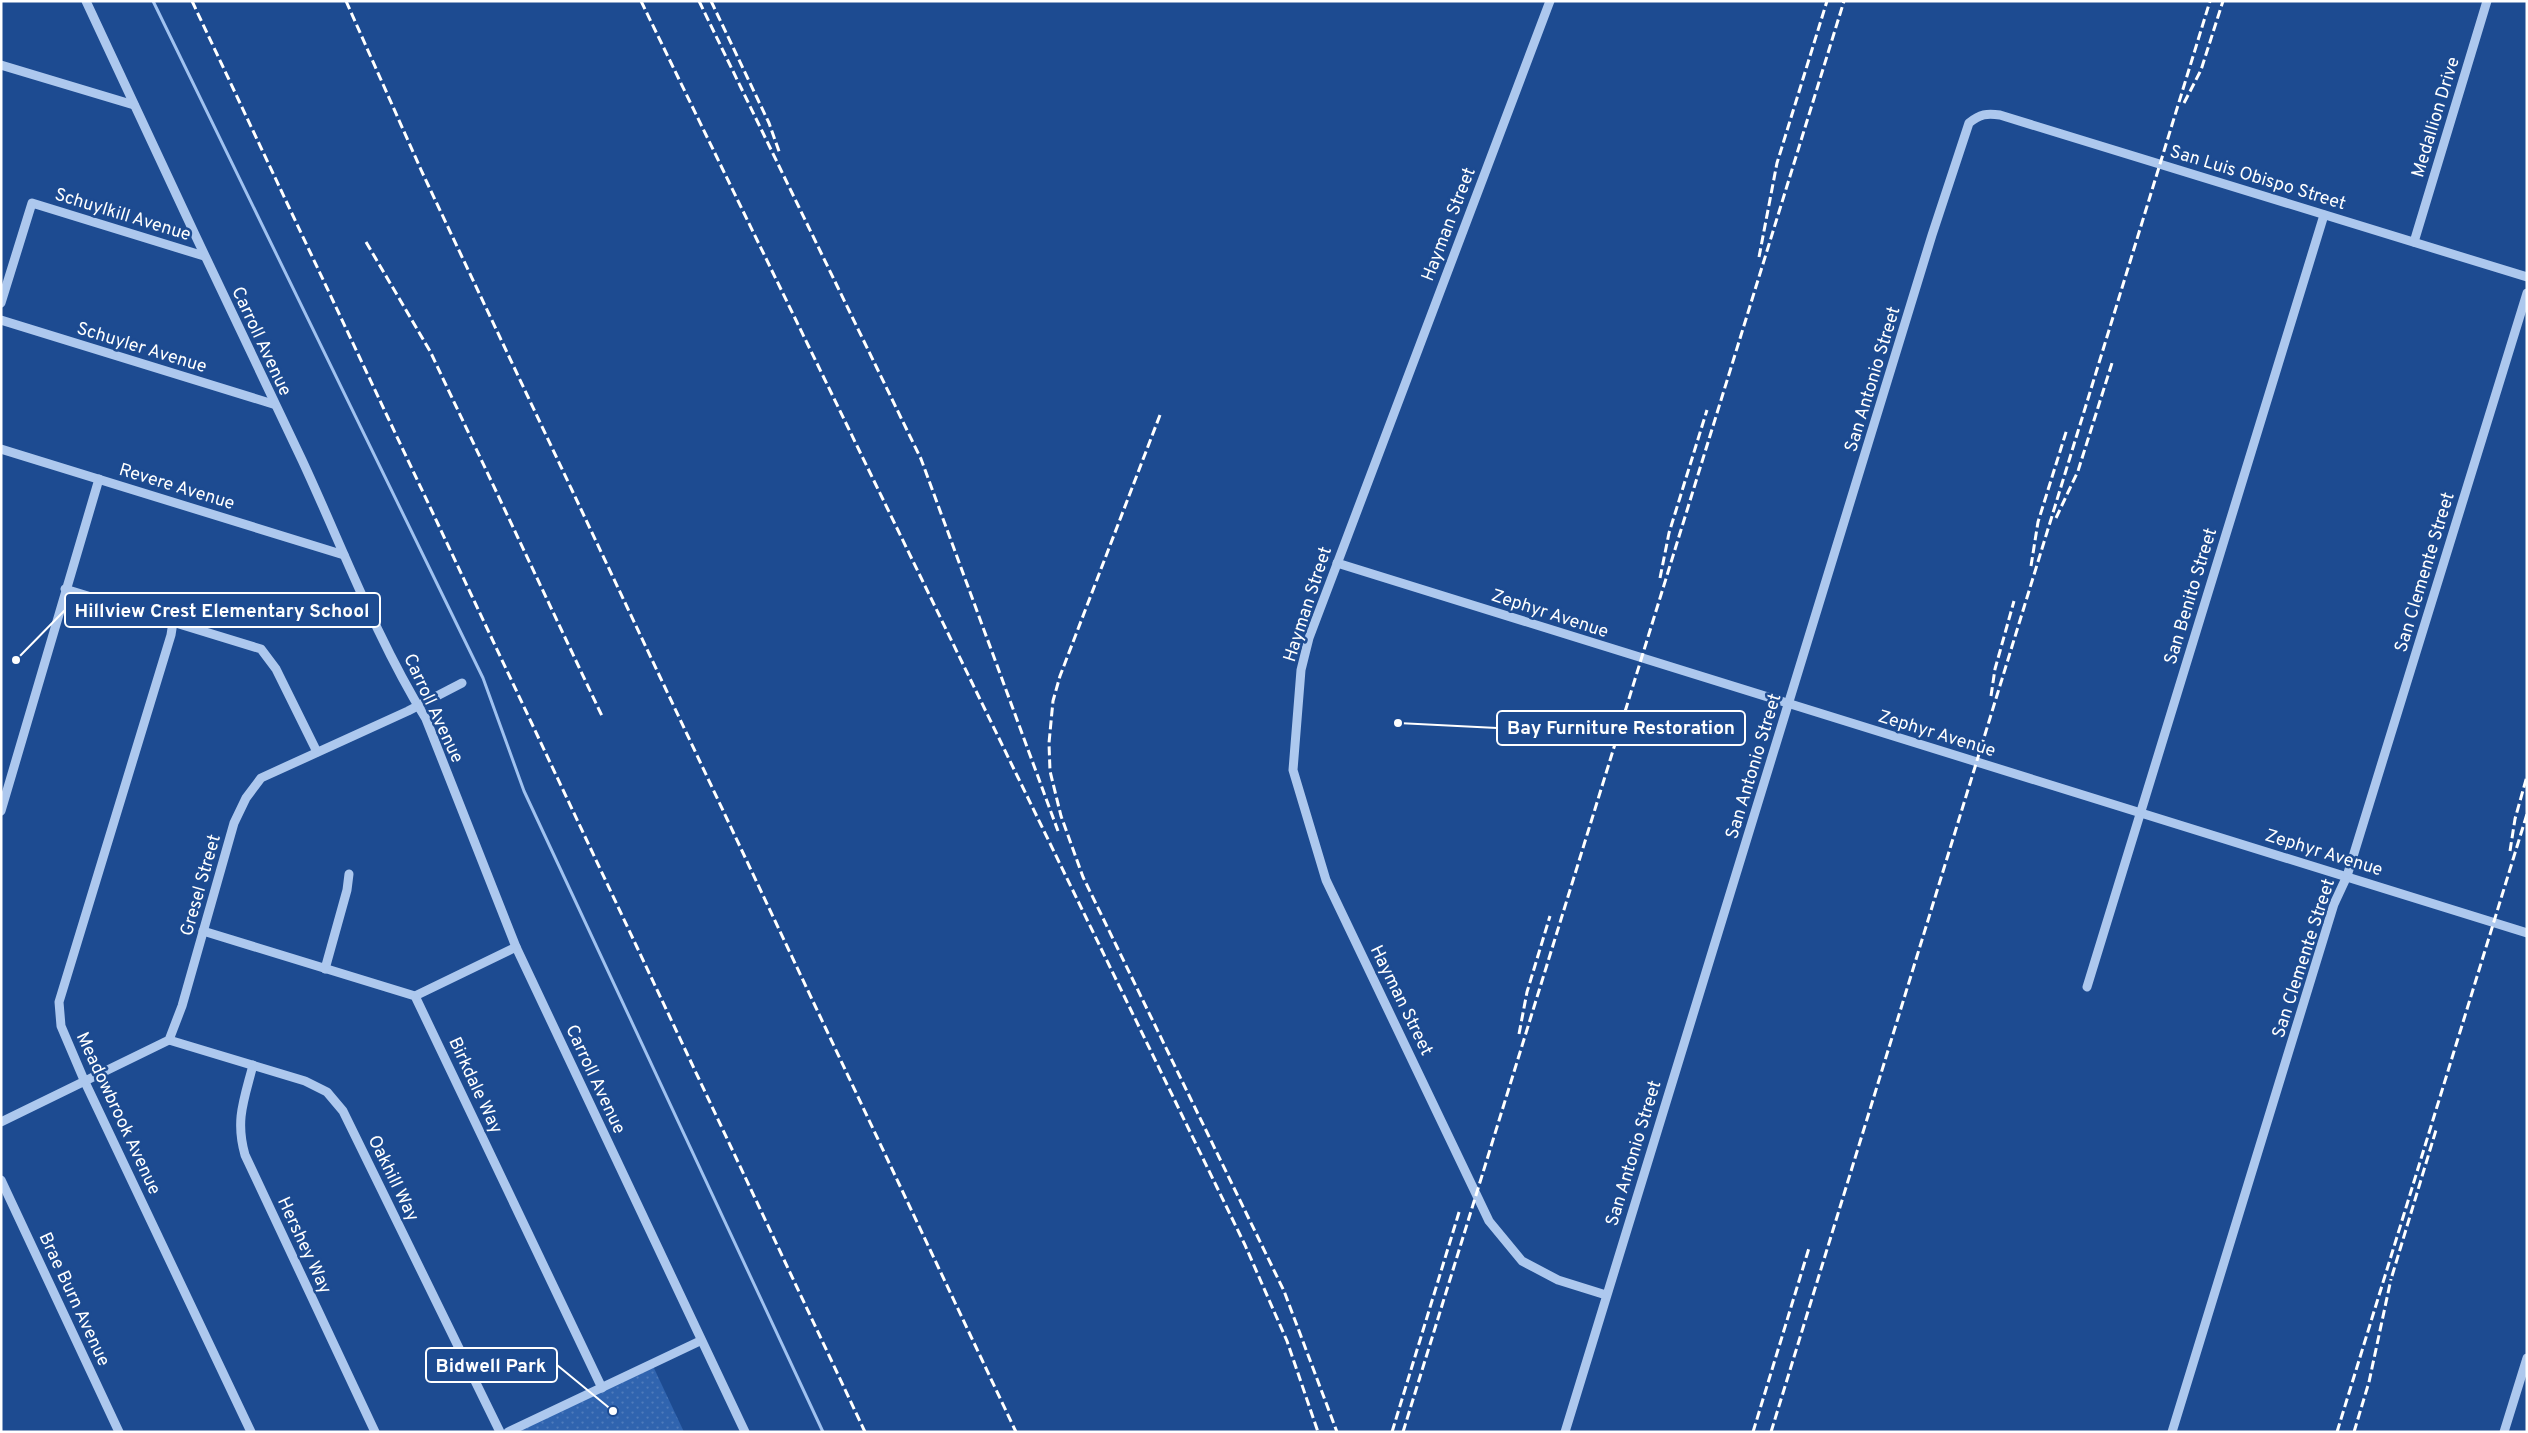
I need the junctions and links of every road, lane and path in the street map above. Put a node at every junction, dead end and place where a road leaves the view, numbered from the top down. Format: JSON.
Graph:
{"nodes":[{"id":1,"x":86,"y":1,"type":"edge"},
{"id":2,"x":1550,"y":1,"type":"edge"},
{"id":3,"x":2487,"y":1,"type":"edge"},
{"id":4,"x":1,"y":65,"type":"edge"},
{"id":5,"x":134,"y":106,"type":"junction"},
{"id":6,"x":1978,"y":115,"type":"joint"},
{"id":7,"x":2324,"y":215,"type":"junction"},
{"id":8,"x":2414,"y":242,"type":"junction"},
{"id":9,"x":204,"y":256,"type":"junction"},
{"id":10,"x":2527,"y":277,"type":"edge"},
{"id":11,"x":2527,"y":294,"type":"edge"},
{"id":12,"x":1,"y":304,"type":"edge"},
{"id":13,"x":1,"y":320,"type":"edge"},
{"id":14,"x":274,"y":404,"type":"junction"},
{"id":15,"x":1,"y":449,"type":"edge"},
{"id":16,"x":99,"y":479,"type":"junction"},
{"id":17,"x":344,"y":555,"type":"junction"},
{"id":18,"x":1337,"y":563,"type":"junction"},
{"id":19,"x":65,"y":589,"type":"junction"},
{"id":20,"x":173,"y":622,"type":"junction"},
{"id":21,"x":462,"y":683,"type":"dead end"},
{"id":22,"x":1789,"y":704,"type":"junction"},
{"id":23,"x":417,"y":705,"type":"junction"},
{"id":24,"x":317,"y":752,"type":"junction"},
{"id":25,"x":1,"y":811,"type":"edge"},
{"id":26,"x":2140,"y":812,"type":"junction"},
{"id":27,"x":349,"y":874,"type":"dead end"},
{"id":28,"x":2347,"y":876,"type":"junction"},
{"id":29,"x":203,"y":931,"type":"junction"},
{"id":30,"x":2527,"y":933,"type":"edge"},
{"id":31,"x":516,"y":947,"type":"junction"},
{"id":32,"x":325,"y":969,"type":"junction"},
{"id":33,"x":2087,"y":987,"type":"dead end"},
{"id":34,"x":415,"y":996,"type":"junction"},
{"id":35,"x":169,"y":1040,"type":"junction"},
{"id":36,"x":252,"y":1065,"type":"junction"},
{"id":37,"x":84,"y":1080,"type":"junction"},
{"id":38,"x":1,"y":1122,"type":"edge"},
{"id":39,"x":1,"y":1180,"type":"edge"},
{"id":40,"x":1606,"y":1295,"type":"junction"},
{"id":41,"x":700,"y":1341,"type":"junction"},
{"id":42,"x":2527,"y":1358,"type":"edge"},
{"id":43,"x":602,"y":1388,"type":"junction"},
{"id":44,"x":119,"y":1432,"type":"edge"},
{"id":45,"x":251,"y":1432,"type":"edge"},
{"id":46,"x":375,"y":1432,"type":"edge"},
{"id":47,"x":500,"y":1432,"type":"edge"},
{"id":48,"x":508,"y":1432,"type":"edge"},
{"id":49,"x":745,"y":1432,"type":"edge"},
{"id":50,"x":1565,"y":1432,"type":"edge"},
{"id":51,"x":2172,"y":1432,"type":"edge"},
{"id":52,"x":2504,"y":1432,"type":"edge"}],
"edges":[{"from":1,"to":5,"type":"street","name":"Carroll Avenue"},
{"from":2,"to":18,"type":"street","name":"Hayman Street"},
{"from":3,"to":8,"type":"street","name":"Medallion Drive"},
{"from":4,"to":5,"type":"street"},
{"from":5,"to":9,"type":"street","name":"Carroll Avenue"},
{"from":6,"to":7,"type":"street","name":"San Luis Obispo Street"},
{"from":6,"to":22,"type":"street","name":"San Antonio Street"},
{"from":7,"to":8,"type":"street","name":"San Luis Obispo Street"},
{"from":7,"to":26,"type":"street","name":"San Benito Street"},
{"from":8,"to":10,"type":"street","name":"San Luis Obispo Street"},
{"from":9,"to":12,"type":"street","name":"Schuylkill Avenue"},
{"from":9,"to":14,"type":"street","name":"Carroll Avenue"},
{"from":11,"to":28,"type":"street","name":"San Clemente Street"},
{"from":13,"to":14,"type":"street","name":"Schuyler Avenue"},
{"from":14,"to":17,"type":"street","name":"Carroll Avenue"},
{"from":15,"to":16,"type":"street","name":"Revere Avenue"},
{"from":16,"to":17,"type":"street","name":"Revere Avenue"},
{"from":16,"to":19,"type":"street"},
{"from":17,"to":23,"type":"street","name":"Carroll Avenue"},
{"from":18,"to":22,"type":"street","name":"Zephyr Avenue"},
{"from":18,"to":40,"type":"street","name":"Hayman Street"},
{"from":19,"to":20,"type":"street"},
{"from":19,"to":25,"type":"street"},
{"from":20,"to":24,"type":"street"},
{"from":20,"to":37,"type":"street","name":"Meadowbrook Avenue"},
{"from":21,"to":23,"type":"street","name":"Gresel Street"},
{"from":22,"to":26,"type":"street","name":"Zephyr Avenue"},
{"from":22,"to":40,"type":"street","name":"San Antonio Street"},
{"from":23,"to":24,"type":"street","name":"Gresel Street"},
{"from":23,"to":31,"type":"street","name":"Carroll Avenue"},
{"from":24,"to":29,"type":"street","name":"Gresel Street"},
{"from":26,"to":28,"type":"street","name":"Zephyr Avenue"},
{"from":26,"to":33,"type":"street","name":"San Benito Street"},
{"from":27,"to":32,"type":"street"},
{"from":28,"to":30,"type":"street","name":"Zephyr Avenue"},
{"from":28,"to":51,"type":"street","name":"San Clemente Street"},
{"from":29,"to":32,"type":"street"},
{"from":29,"to":35,"type":"street","name":"Gresel Street"},
{"from":31,"to":34,"type":"street"},
{"from":31,"to":41,"type":"street","name":"Carroll Avenue"},
{"from":32,"to":34,"type":"street"},
{"from":34,"to":43,"type":"street","name":"Birkdale Way"},
{"from":35,"to":36,"type":"street","name":"Oakhill Way"},
{"from":35,"to":37,"type":"street"},
{"from":36,"to":46,"type":"street","name":"Hershey Way"},
{"from":36,"to":47,"type":"street","name":"Oakhill Way"},
{"from":37,"to":38,"type":"street"},
{"from":37,"to":45,"type":"street","name":"Meadowbrook Avenue"},
{"from":39,"to":44,"type":"street","name":"Brae Burn Avenue"},
{"from":40,"to":50,"type":"street","name":"San Antonio Street"},
{"from":41,"to":43,"type":"street"},
{"from":41,"to":49,"type":"street","name":"Carroll Avenue"},
{"from":42,"to":52,"type":"street"},
{"from":43,"to":48,"type":"street"}]}
